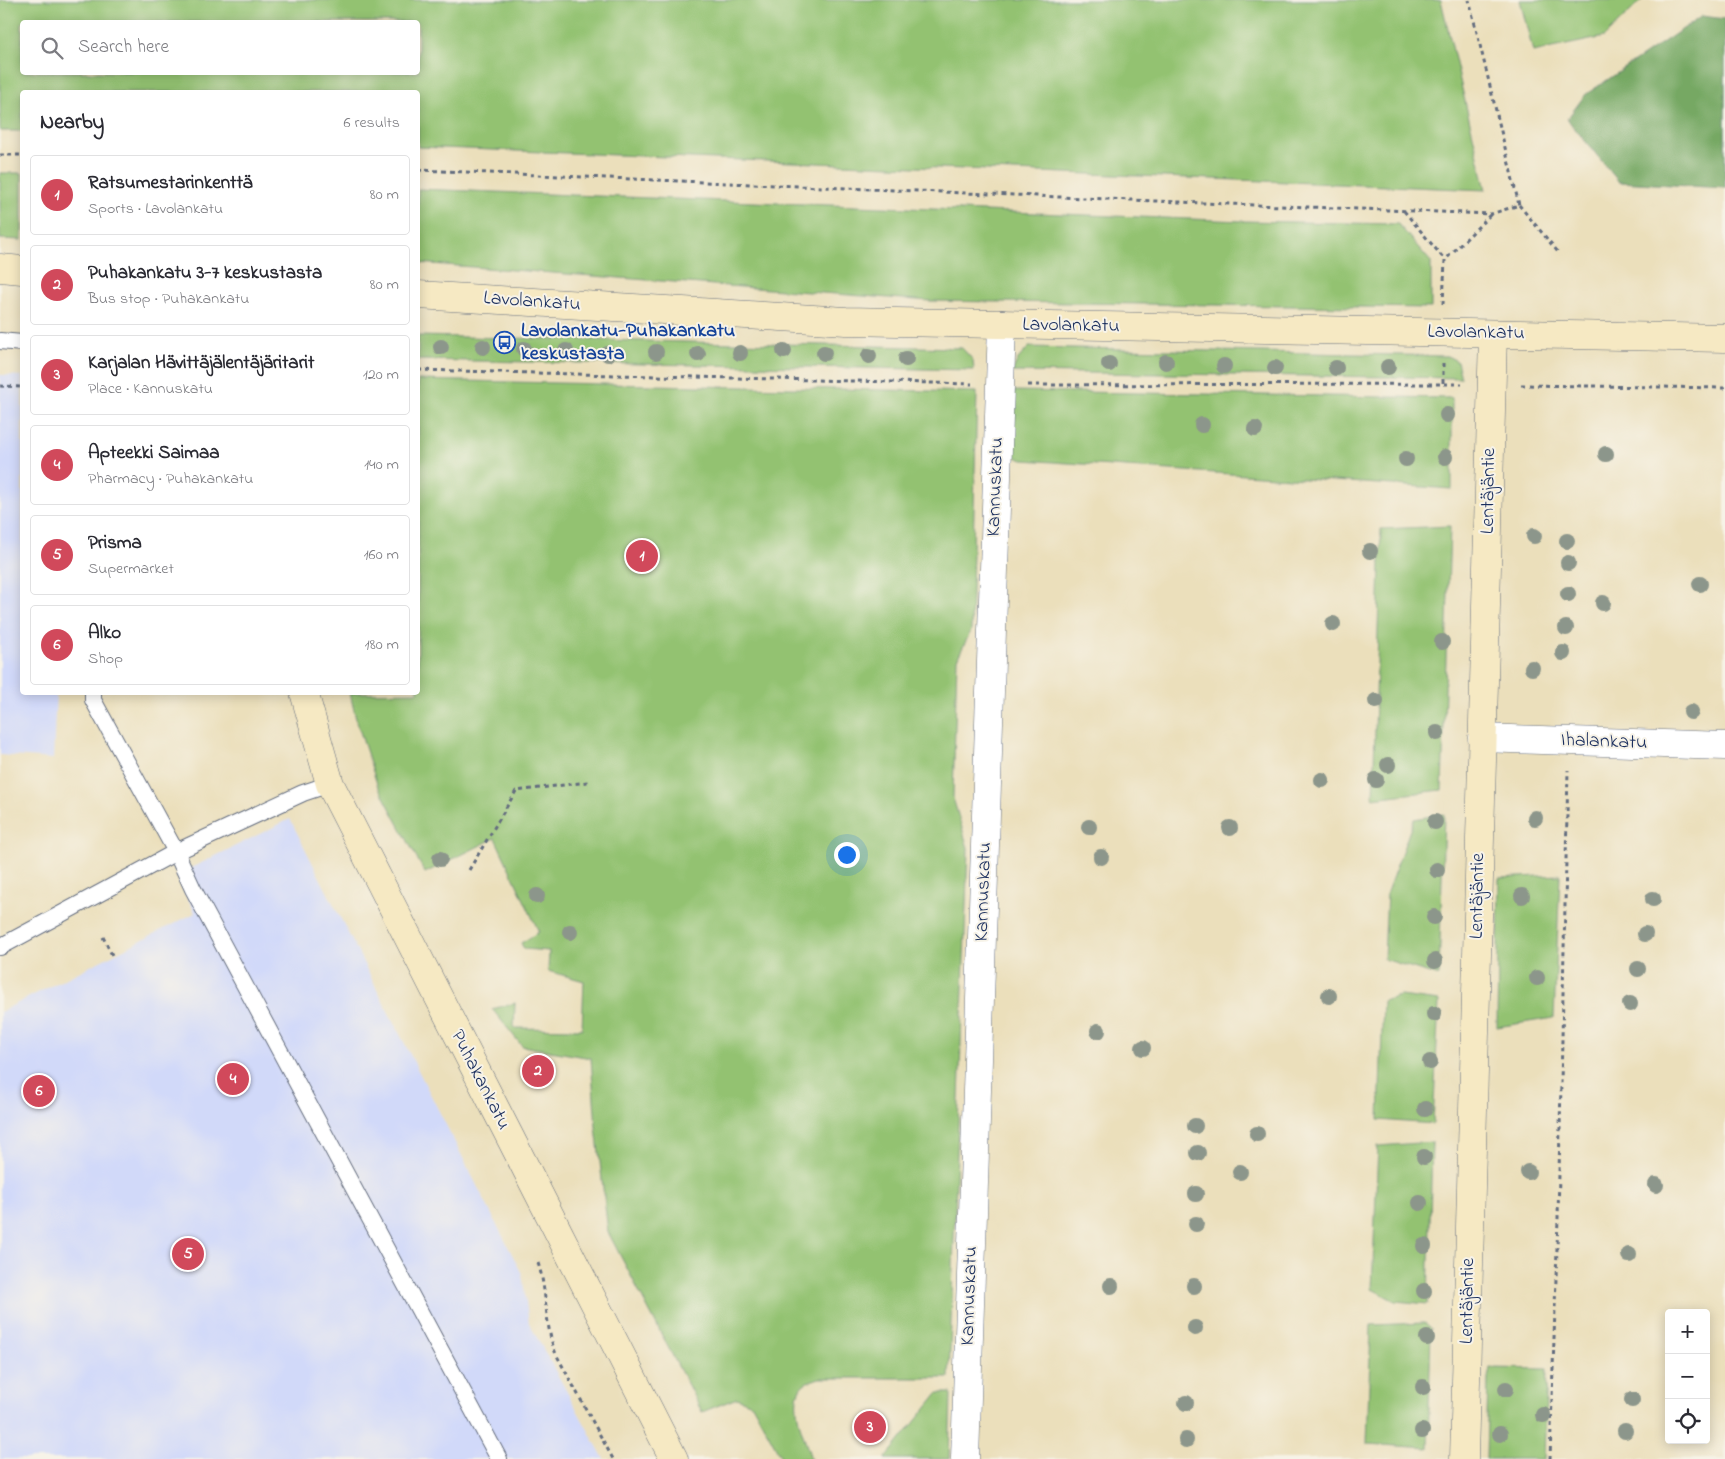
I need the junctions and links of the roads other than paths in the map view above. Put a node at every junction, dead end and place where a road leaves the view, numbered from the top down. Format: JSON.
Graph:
{"nodes":[{"id":1,"x":0,"y":268,"type":"edge"},
{"id":2,"x":20,"y":270,"type":"edge"},
{"id":3,"x":420,"y":295,"type":"edge"},
{"id":4,"x":1002,"y":324,"type":"junction"},
{"id":5,"x":1493,"y":334,"type":"junction"},
{"id":6,"x":1725,"y":338,"type":"edge"},
{"id":7,"x":0,"y":342,"type":"edge"},
{"id":8,"x":20,"y":342,"type":"edge"},
{"id":9,"x":93,"y":695,"type":"edge"},
{"id":10,"x":305,"y":695,"type":"edge"},
{"id":11,"x":1482,"y":738,"type":"junction"},
{"id":12,"x":1725,"y":746,"type":"edge"},
{"id":13,"x":330,"y":784,"type":"junction"},
{"id":14,"x":176,"y":852,"type":"junction"},
{"id":15,"x":0,"y":947,"type":"edge"},
{"id":16,"x":499,"y":1459,"type":"edge"},
{"id":17,"x":674,"y":1459,"type":"edge"},
{"id":18,"x":965,"y":1459,"type":"edge"},
{"id":19,"x":1464,"y":1459,"type":"edge"}],
"edges":[{"from":1,"to":2,"type":"street"},
{"from":3,"to":4,"type":"street","name":"Lavolankatu"},
{"from":4,"to":5,"type":"street","name":"Lavolankatu"},
{"from":4,"to":18,"type":"street","name":"Kannuskatu"},
{"from":5,"to":6,"type":"street","name":"Lavolankatu"},
{"from":5,"to":11,"type":"street","name":"Lentäjäntie"},
{"from":7,"to":8,"type":"lane"},
{"from":9,"to":14,"type":"lane"},
{"from":10,"to":13,"type":"street","name":"Puhakankatu"},
{"from":11,"to":12,"type":"street","name":"Ihalankatu"},
{"from":11,"to":19,"type":"street","name":"Lentäjäntie"},
{"from":13,"to":14,"type":"lane"},
{"from":13,"to":17,"type":"street","name":"Puhakankatu"},
{"from":14,"to":15,"type":"lane"},
{"from":14,"to":16,"type":"lane"}]}
